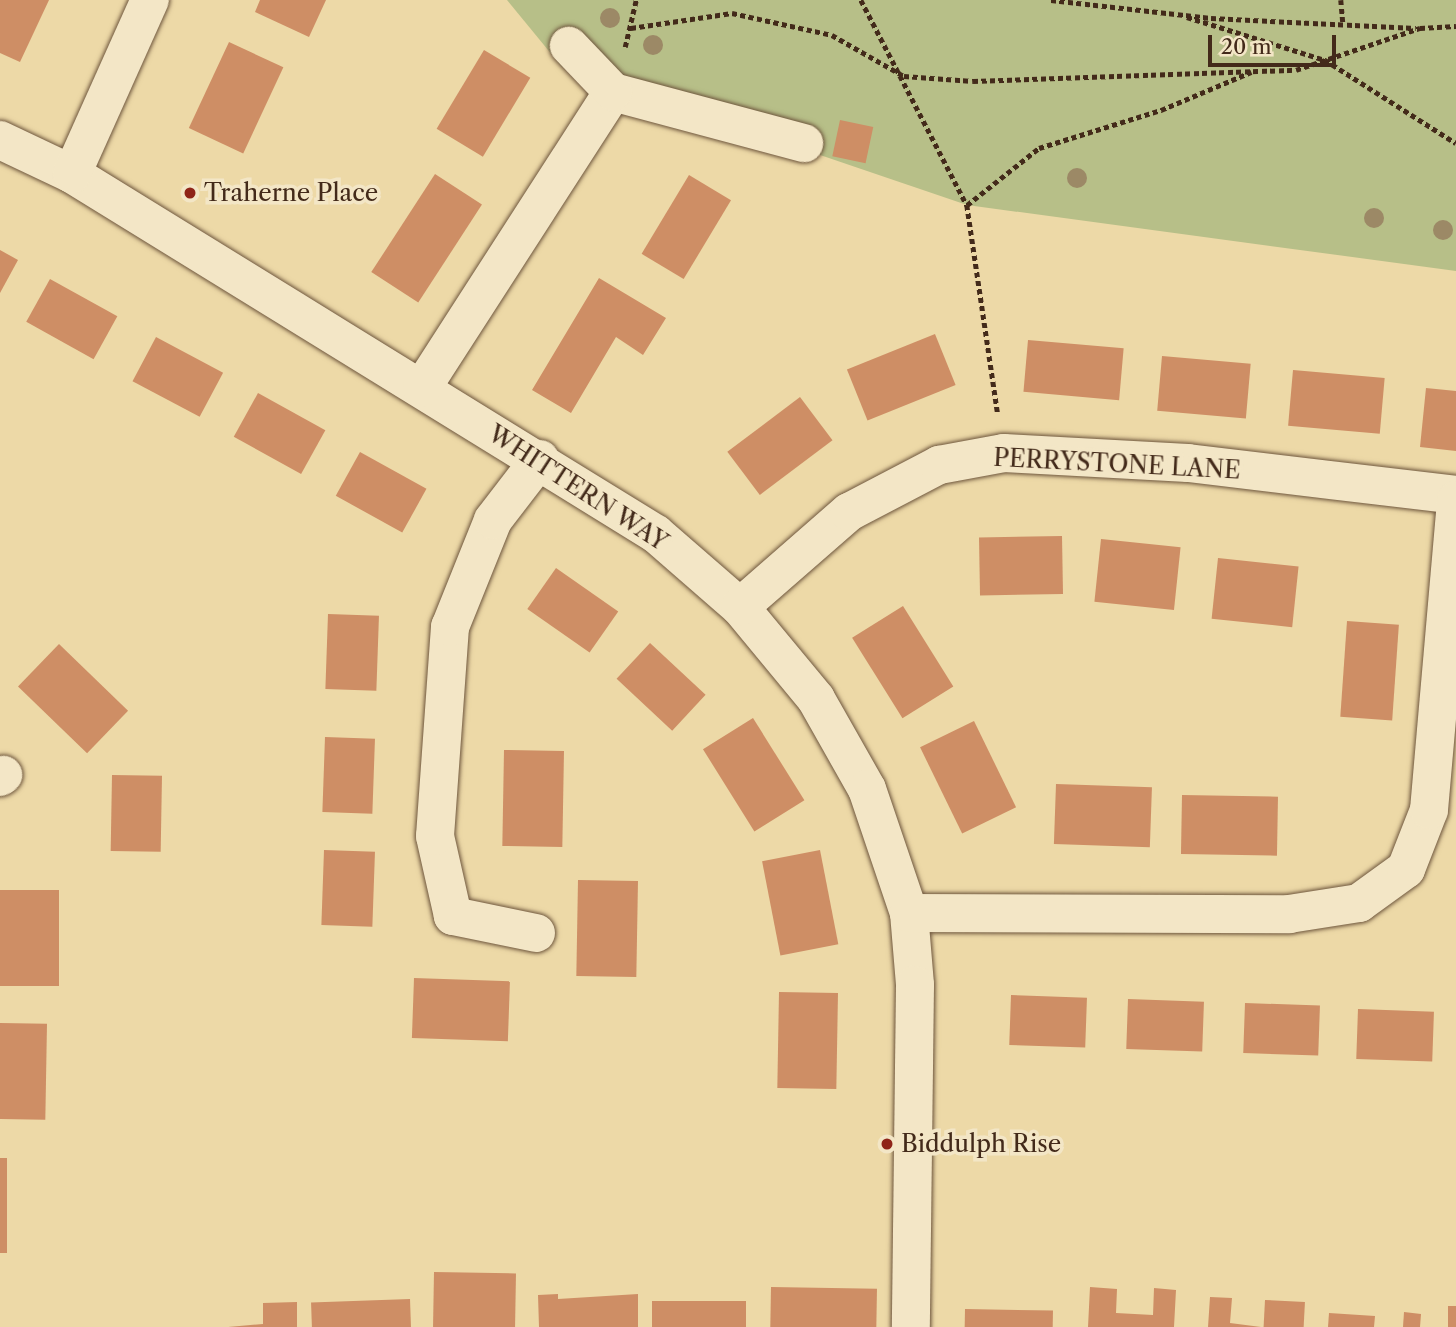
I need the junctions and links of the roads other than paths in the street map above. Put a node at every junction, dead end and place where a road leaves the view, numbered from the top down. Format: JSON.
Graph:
{"nodes":[{"id":1,"x":150,"y":0,"type":"edge"},
{"id":2,"x":569,"y":46,"type":"dead end"},
{"id":3,"x":614,"y":92,"type":"junction"},
{"id":4,"x":0,"y":140,"type":"edge"},
{"id":5,"x":804,"y":143,"type":"dead end"},
{"id":6,"x":72,"y":174,"type":"junction"},
{"id":7,"x":422,"y":388,"type":"junction"},
{"id":8,"x":540,"y":459,"type":"junction"},
{"id":9,"x":1456,"y":498,"type":"edge"},
{"id":10,"x":740,"y":607,"type":"junction"},
{"id":11,"x":909,"y":913,"type":"junction"},
{"id":12,"x":536,"y":933,"type":"dead end"},
{"id":13,"x":911,"y":1327,"type":"edge"}],
"edges":[{"from":1,"to":6,"type":"street"},
{"from":2,"to":3,"type":"street"},
{"from":3,"to":5,"type":"street"},
{"from":3,"to":7,"type":"street"},
{"from":4,"to":6,"type":"street","name":"WHITTERN WAY"},
{"from":6,"to":7,"type":"street","name":"WHITTERN WAY"},
{"from":7,"to":8,"type":"street","name":"WHITTERN WAY"},
{"from":8,"to":10,"type":"street","name":"WHITTERN WAY"},
{"from":8,"to":12,"type":"street"},
{"from":9,"to":10,"type":"street","name":"PERRYSTONE LANE"},
{"from":9,"to":11,"type":"street"},
{"from":10,"to":11,"type":"street","name":"WHITTERN WAY"},
{"from":11,"to":13,"type":"street","name":"WHITTERN WAY"}]}
